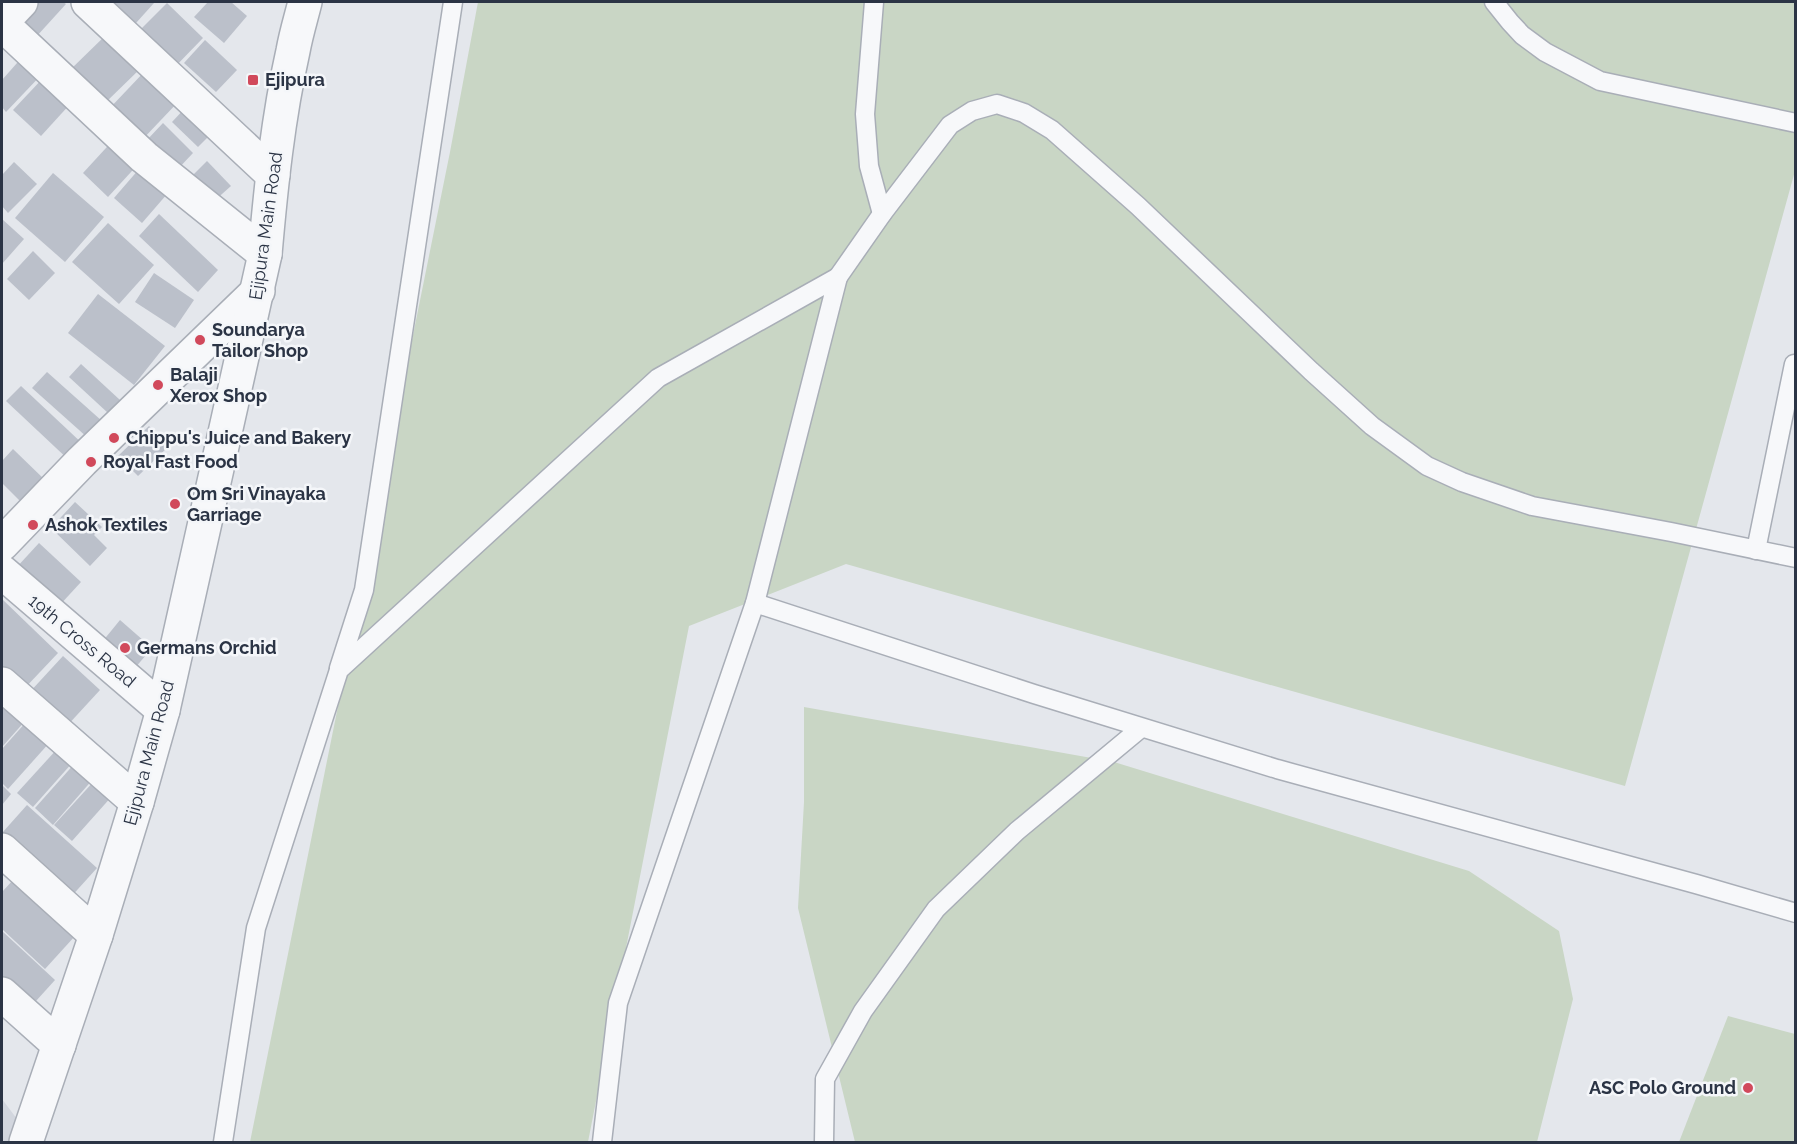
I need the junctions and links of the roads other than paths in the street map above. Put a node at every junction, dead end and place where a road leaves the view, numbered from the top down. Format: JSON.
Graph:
{"nodes":[{"id":1,"x":21,"y":2,"type":"edge"},
{"id":2,"x":88,"y":2,"type":"edge"},
{"id":3,"x":453,"y":2,"type":"edge"},
{"id":4,"x":874,"y":2,"type":"edge"},
{"id":5,"x":1494,"y":2,"type":"edge"},
{"id":6,"x":299,"y":5,"type":"edge"},
{"id":7,"x":2,"y":23,"type":"edge"},
{"id":8,"x":1796,"y":123,"type":"edge"},
{"id":9,"x":273,"y":175,"type":"junction"},
{"id":10,"x":882,"y":214,"type":"junction"},
{"id":11,"x":265,"y":254,"type":"junction"},
{"id":12,"x":838,"y":277,"type":"junction"},
{"id":13,"x":258,"y":291,"type":"junction"},
{"id":14,"x":1794,"y":364,"type":"edge"},
{"id":15,"x":2,"y":544,"type":"edge"},
{"id":16,"x":1756,"y":550,"type":"junction"},
{"id":17,"x":1796,"y":558,"type":"edge"},
{"id":18,"x":2,"y":573,"type":"edge"},
{"id":19,"x":755,"y":603,"type":"junction"},
{"id":20,"x":339,"y":670,"type":"junction"},
{"id":21,"x":2,"y":684,"type":"edge"},
{"id":22,"x":163,"y":710,"type":"junction"},
{"id":23,"x":1141,"y":728,"type":"junction"},
{"id":24,"x":138,"y":802,"type":"junction"},
{"id":25,"x":2,"y":850,"type":"edge"},
{"id":26,"x":1796,"y":913,"type":"edge"},
{"id":27,"x":96,"y":935,"type":"junction"},
{"id":28,"x":2,"y":993,"type":"edge"},
{"id":29,"x":59,"y":1045,"type":"junction"},
{"id":30,"x":26,"y":1143,"type":"edge"},
{"id":31,"x":223,"y":1143,"type":"edge"},
{"id":32,"x":602,"y":1143,"type":"edge"},
{"id":33,"x":824,"y":1143,"type":"edge"}],
"edges":[{"from":1,"to":7,"type":"street"},
{"from":2,"to":9,"type":"street"},
{"from":3,"to":20,"type":"lane"},
{"from":4,"to":10,"type":"lane"},
{"from":5,"to":8,"type":"lane"},
{"from":6,"to":9,"type":"street","name":"Ejipura Main Road"},
{"from":7,"to":11,"type":"street"},
{"from":9,"to":11,"type":"street","name":"Ejipura Main Road"},
{"from":10,"to":12,"type":"lane"},
{"from":10,"to":16,"type":"lane"},
{"from":11,"to":13,"type":"street","name":"Ejipura Main Road"},
{"from":12,"to":19,"type":"lane"},
{"from":12,"to":20,"type":"lane"},
{"from":13,"to":15,"type":"street"},
{"from":13,"to":22,"type":"street","name":"Ejipura Main Road"},
{"from":14,"to":16,"type":"lane"},
{"from":16,"to":17,"type":"lane"},
{"from":18,"to":22,"type":"street","name":"19th Cross Road"},
{"from":19,"to":23,"type":"lane"},
{"from":19,"to":32,"type":"lane"},
{"from":20,"to":31,"type":"lane"},
{"from":21,"to":24,"type":"street"},
{"from":22,"to":24,"type":"street","name":"Ejipura Main Road"},
{"from":23,"to":26,"type":"lane"},
{"from":23,"to":33,"type":"lane"},
{"from":24,"to":27,"type":"street","name":"Ejipura Main Road"},
{"from":25,"to":27,"type":"street"},
{"from":27,"to":29,"type":"street","name":"Ejipura Main Road"},
{"from":28,"to":29,"type":"street"},
{"from":29,"to":30,"type":"street","name":"Ejipura Main Road"}]}
